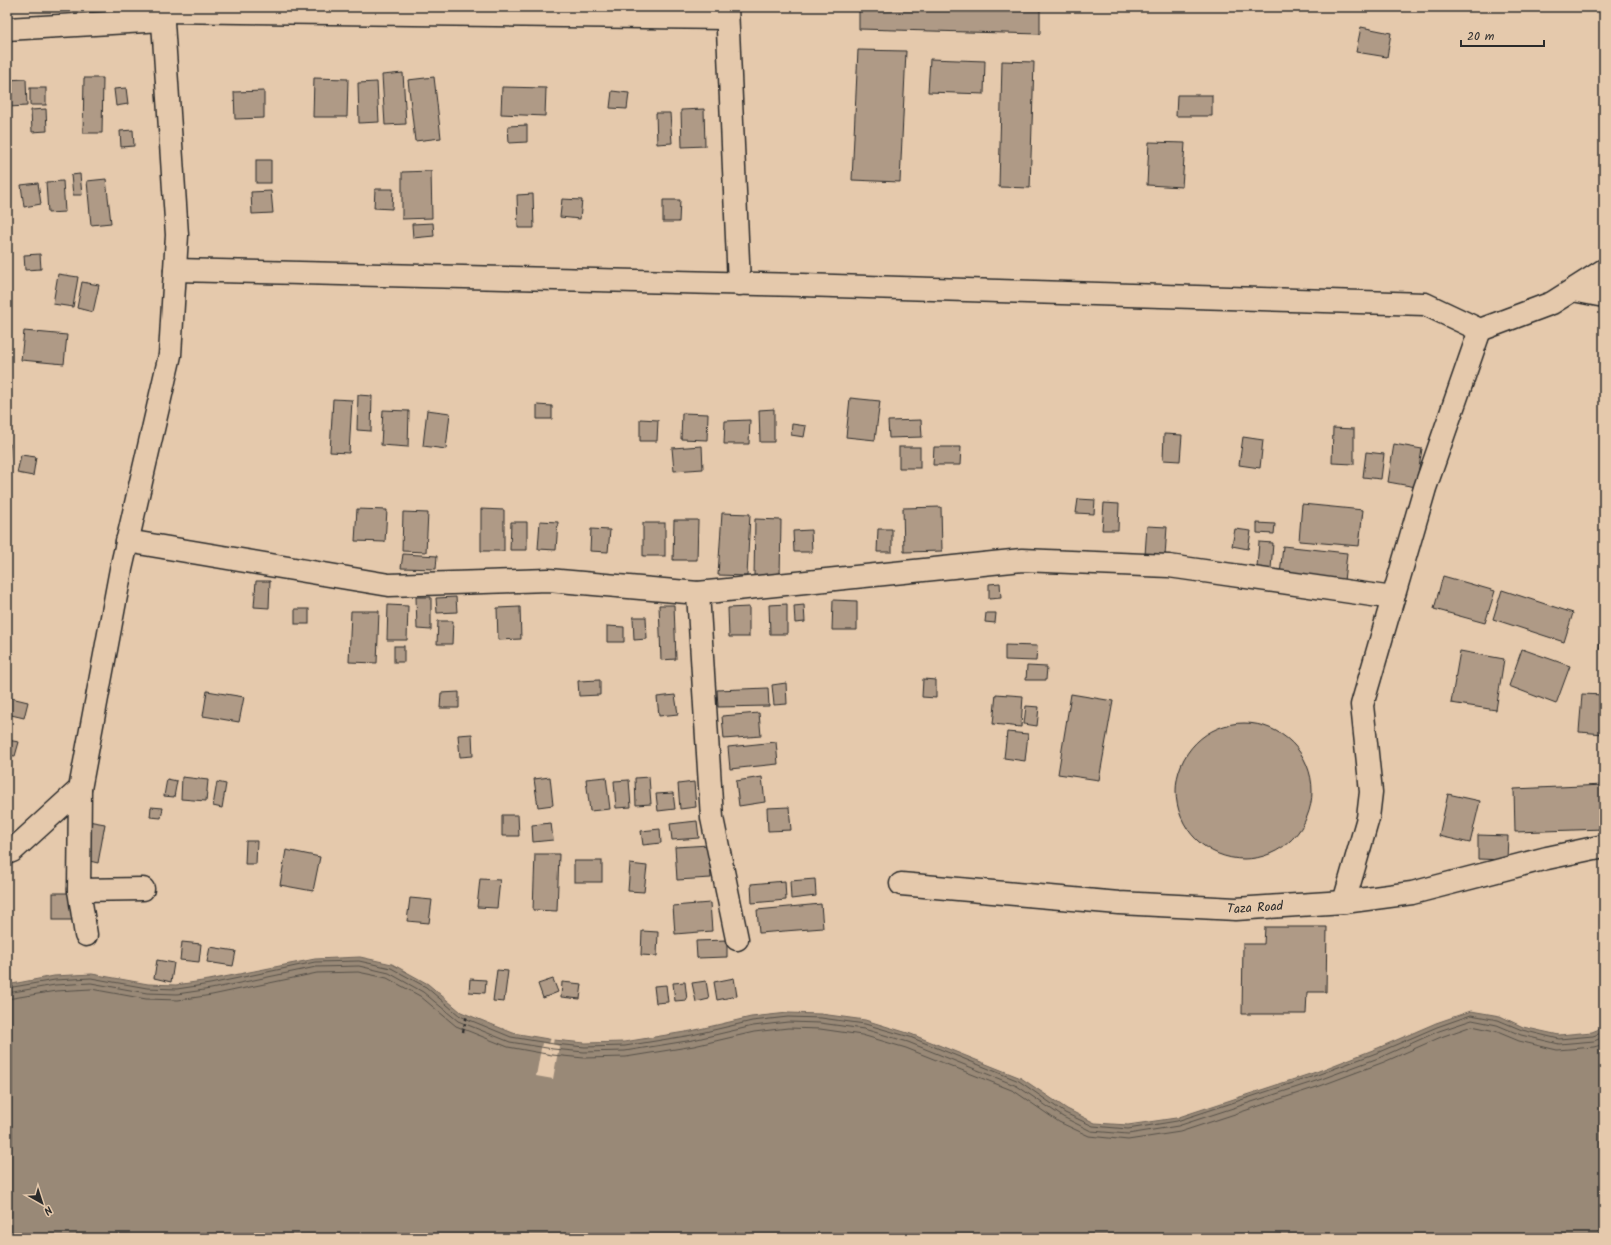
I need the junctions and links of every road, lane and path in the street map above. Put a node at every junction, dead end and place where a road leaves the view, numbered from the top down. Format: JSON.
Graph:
{"nodes":[{"id":1,"x":162,"y":13,"type":"edge"},
{"id":2,"x":727,"y":13,"type":"edge"},
{"id":3,"x":7,"y":29,"type":"edge"},
{"id":4,"x":175,"y":270,"type":"junction"},
{"id":5,"x":1604,"y":270,"type":"edge"},
{"id":6,"x":740,"y":284,"type":"junction"},
{"id":7,"x":1573,"y":290,"type":"junction"},
{"id":8,"x":1604,"y":296,"type":"edge"},
{"id":9,"x":1480,"y":330,"type":"junction"},
{"id":10,"x":127,"y":541,"type":"junction"},
{"id":11,"x":698,"y":593,"type":"junction"},
{"id":12,"x":1393,"y":598,"type":"junction"},
{"id":13,"x":80,"y":789,"type":"junction"},
{"id":14,"x":1604,"y":846,"type":"edge"},
{"id":15,"x":7,"y":853,"type":"edge"},
{"id":16,"x":901,"y":884,"type":"dead end"},
{"id":17,"x":143,"y":889,"type":"dead end"},
{"id":18,"x":79,"y":890,"type":"junction"},
{"id":19,"x":1344,"y":902,"type":"junction"},
{"id":20,"x":86,"y":935,"type":"dead end"},
{"id":21,"x":737,"y":939,"type":"dead end"},
{"id":22,"x":467,"y":1015,"type":"dead end"},
{"id":23,"x":463,"y":1032,"type":"dead end"}],
"edges":[{"from":1,"to":2,"type":"street"},
{"from":1,"to":3,"type":"street"},
{"from":1,"to":4,"type":"street"},
{"from":2,"to":6,"type":"street"},
{"from":4,"to":6,"type":"street"},
{"from":4,"to":10,"type":"street"},
{"from":5,"to":7,"type":"street"},
{"from":6,"to":9,"type":"street"},
{"from":7,"to":8,"type":"street"},
{"from":7,"to":9,"type":"street"},
{"from":9,"to":12,"type":"street"},
{"from":10,"to":11,"type":"street"},
{"from":10,"to":13,"type":"street"},
{"from":11,"to":12,"type":"street"},
{"from":11,"to":21,"type":"street"},
{"from":12,"to":19,"type":"street"},
{"from":13,"to":15,"type":"street"},
{"from":13,"to":18,"type":"street"},
{"from":14,"to":19,"type":"street","name":"Taza Road"},
{"from":16,"to":19,"type":"street","name":"Taza Road"},
{"from":17,"to":18,"type":"street"},
{"from":18,"to":20,"type":"street"},
{"from":22,"to":23,"type":"path"}]}
